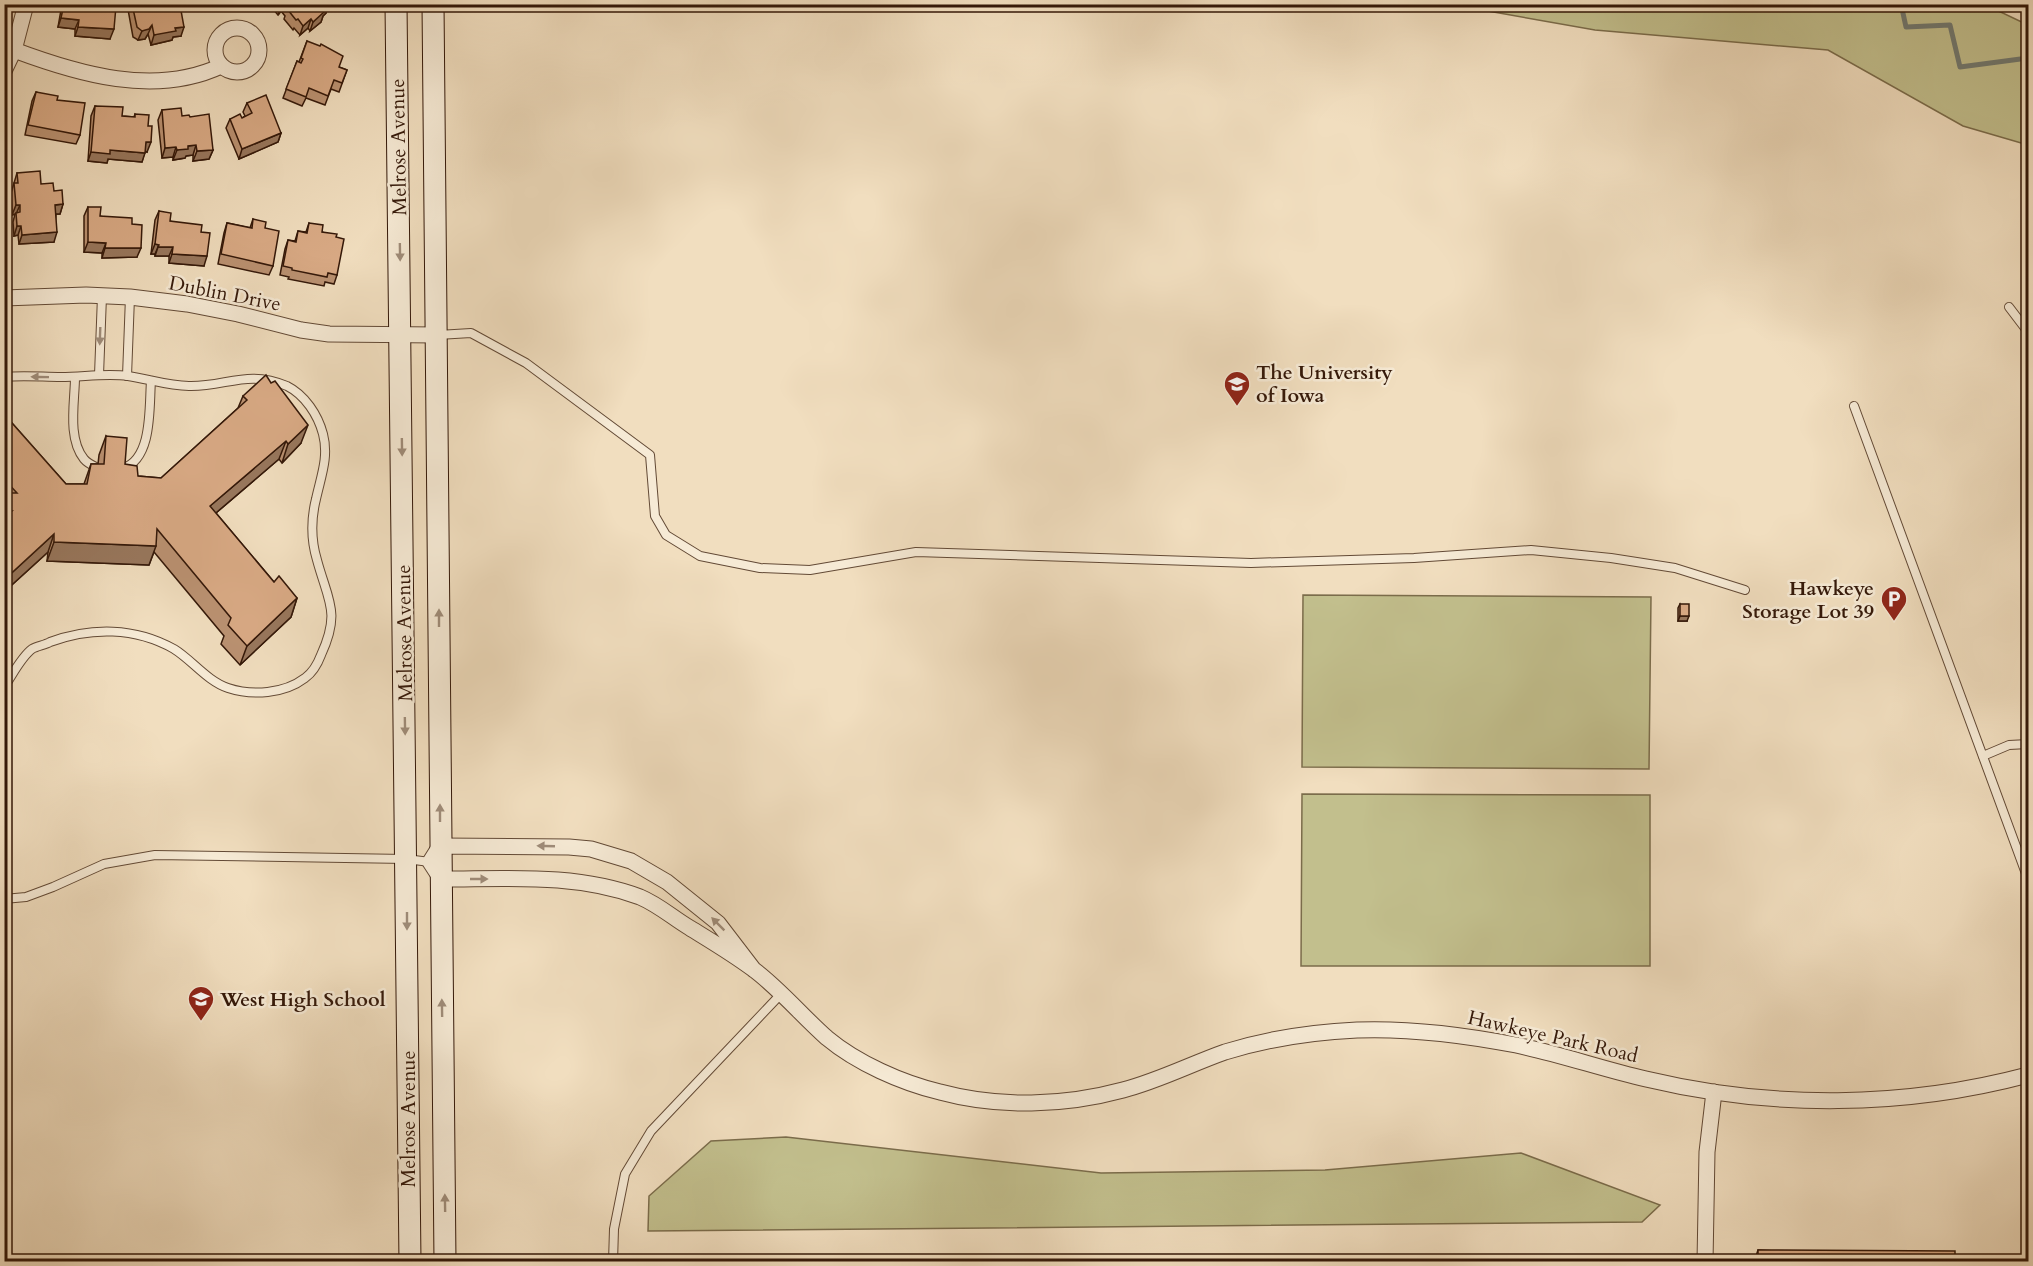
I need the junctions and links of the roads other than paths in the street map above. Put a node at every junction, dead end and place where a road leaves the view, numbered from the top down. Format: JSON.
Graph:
{"nodes":[{"id":1,"x":26,"y":4,"type":"edge"},
{"id":2,"x":396,"y":4,"type":"edge"},
{"id":3,"x":433,"y":4,"type":"edge"},
{"id":4,"x":14,"y":50,"type":"junction"},
{"id":5,"x":221,"y":66,"type":"dead end"},
{"id":6,"x":4,"y":71,"type":"edge"},
{"id":7,"x":102,"y":296,"type":"junction"},
{"id":8,"x":130,"y":297,"type":"junction"},
{"id":9,"x":4,"y":298,"type":"edge"},
{"id":10,"x":2009,"y":307,"type":"dead end"},
{"id":11,"x":2028,"y":332,"type":"edge"},
{"id":12,"x":401,"y":335,"type":"junction"},
{"id":13,"x":437,"y":335,"type":"junction"},
{"id":14,"x":99,"y":375,"type":"junction"},
{"id":15,"x":127,"y":376,"type":"junction"},
{"id":16,"x":4,"y":377,"type":"edge"},
{"id":17,"x":75,"y":377,"type":"junction"},
{"id":18,"x":151,"y":381,"type":"junction"},
{"id":19,"x":1854,"y":406,"type":"dead end"},
{"id":20,"x":1745,"y":590,"type":"dead end"},
{"id":21,"x":4,"y":687,"type":"edge"},
{"id":22,"x":2028,"y":744,"type":"edge"},
{"id":23,"x":1983,"y":756,"type":"junction"},
{"id":24,"x":2028,"y":852,"type":"edge"},
{"id":25,"x":406,"y":859,"type":"junction"},
{"id":26,"x":2022,"y":861,"type":"junction"},
{"id":27,"x":437,"y":862,"type":"junction"},
{"id":28,"x":2028,"y":879,"type":"edge"},
{"id":29,"x":4,"y":899,"type":"edge"},
{"id":30,"x":754,"y":970,"type":"junction"},
{"id":31,"x":781,"y":994,"type":"junction"},
{"id":32,"x":2028,"y":1075,"type":"edge"},
{"id":33,"x":1714,"y":1092,"type":"junction"},
{"id":34,"x":410,"y":1262,"type":"edge"},
{"id":35,"x":445,"y":1262,"type":"edge"},
{"id":36,"x":613,"y":1262,"type":"edge"},
{"id":37,"x":1705,"y":1262,"type":"edge"}],
"edges":[{"from":1,"to":4,"type":"street"},
{"from":2,"to":12,"type":"main road","name":"Melrose Avenue","one_way":true},
{"from":3,"to":13,"type":"main road","name":"Melrose Avenue"},
{"from":4,"to":5,"type":"street"},
{"from":4,"to":6,"type":"street"},
{"from":7,"to":8,"type":"street","name":"Dublin Drive"},
{"from":7,"to":9,"type":"street","name":"Dublin Drive"},
{"from":7,"to":14,"type":"lane","one_way":true},
{"from":8,"to":12,"type":"street","name":"Dublin Drive"},
{"from":8,"to":15,"type":"lane"},
{"from":10,"to":11,"type":"lane"},
{"from":12,"to":13,"type":"street","name":"Dublin Drive"},
{"from":12,"to":25,"type":"main road","name":"Melrose Avenue","one_way":true},
{"from":13,"to":20,"type":"lane"},
{"from":27,"to":13,"type":"main road","name":"Melrose Avenue","one_way":true},
{"from":14,"to":15,"type":"lane"},
{"from":14,"to":17,"type":"lane"},
{"from":15,"to":18,"type":"lane"},
{"from":17,"to":16,"type":"lane","one_way":true},
{"from":17,"to":18,"type":"lane"},
{"from":18,"to":21,"type":"lane"},
{"from":19,"to":23,"type":"lane"},
{"from":22,"to":23,"type":"lane"},
{"from":23,"to":26,"type":"lane"},
{"from":24,"to":26,"type":"lane"},
{"from":25,"to":27,"type":"lane"},
{"from":25,"to":29,"type":"lane"},
{"from":25,"to":34,"type":"main road","name":"Melrose Avenue","one_way":true},
{"from":26,"to":28,"type":"lane"},
{"from":27,"to":30,"type":"street","name":"Hawkeye Park Road","one_way":true},
{"from":30,"to":27,"type":"street","name":"Hawkeye Park Road","one_way":true},
{"from":35,"to":27,"type":"main road","name":"Melrose Avenue","one_way":true},
{"from":30,"to":31,"type":"street","name":"Hawkeye Park Road"},
{"from":31,"to":33,"type":"street","name":"Hawkeye Park Road"},
{"from":31,"to":36,"type":"lane"},
{"from":32,"to":33,"type":"street","name":"Hawkeye Park Road"},
{"from":33,"to":37,"type":"street"}]}
